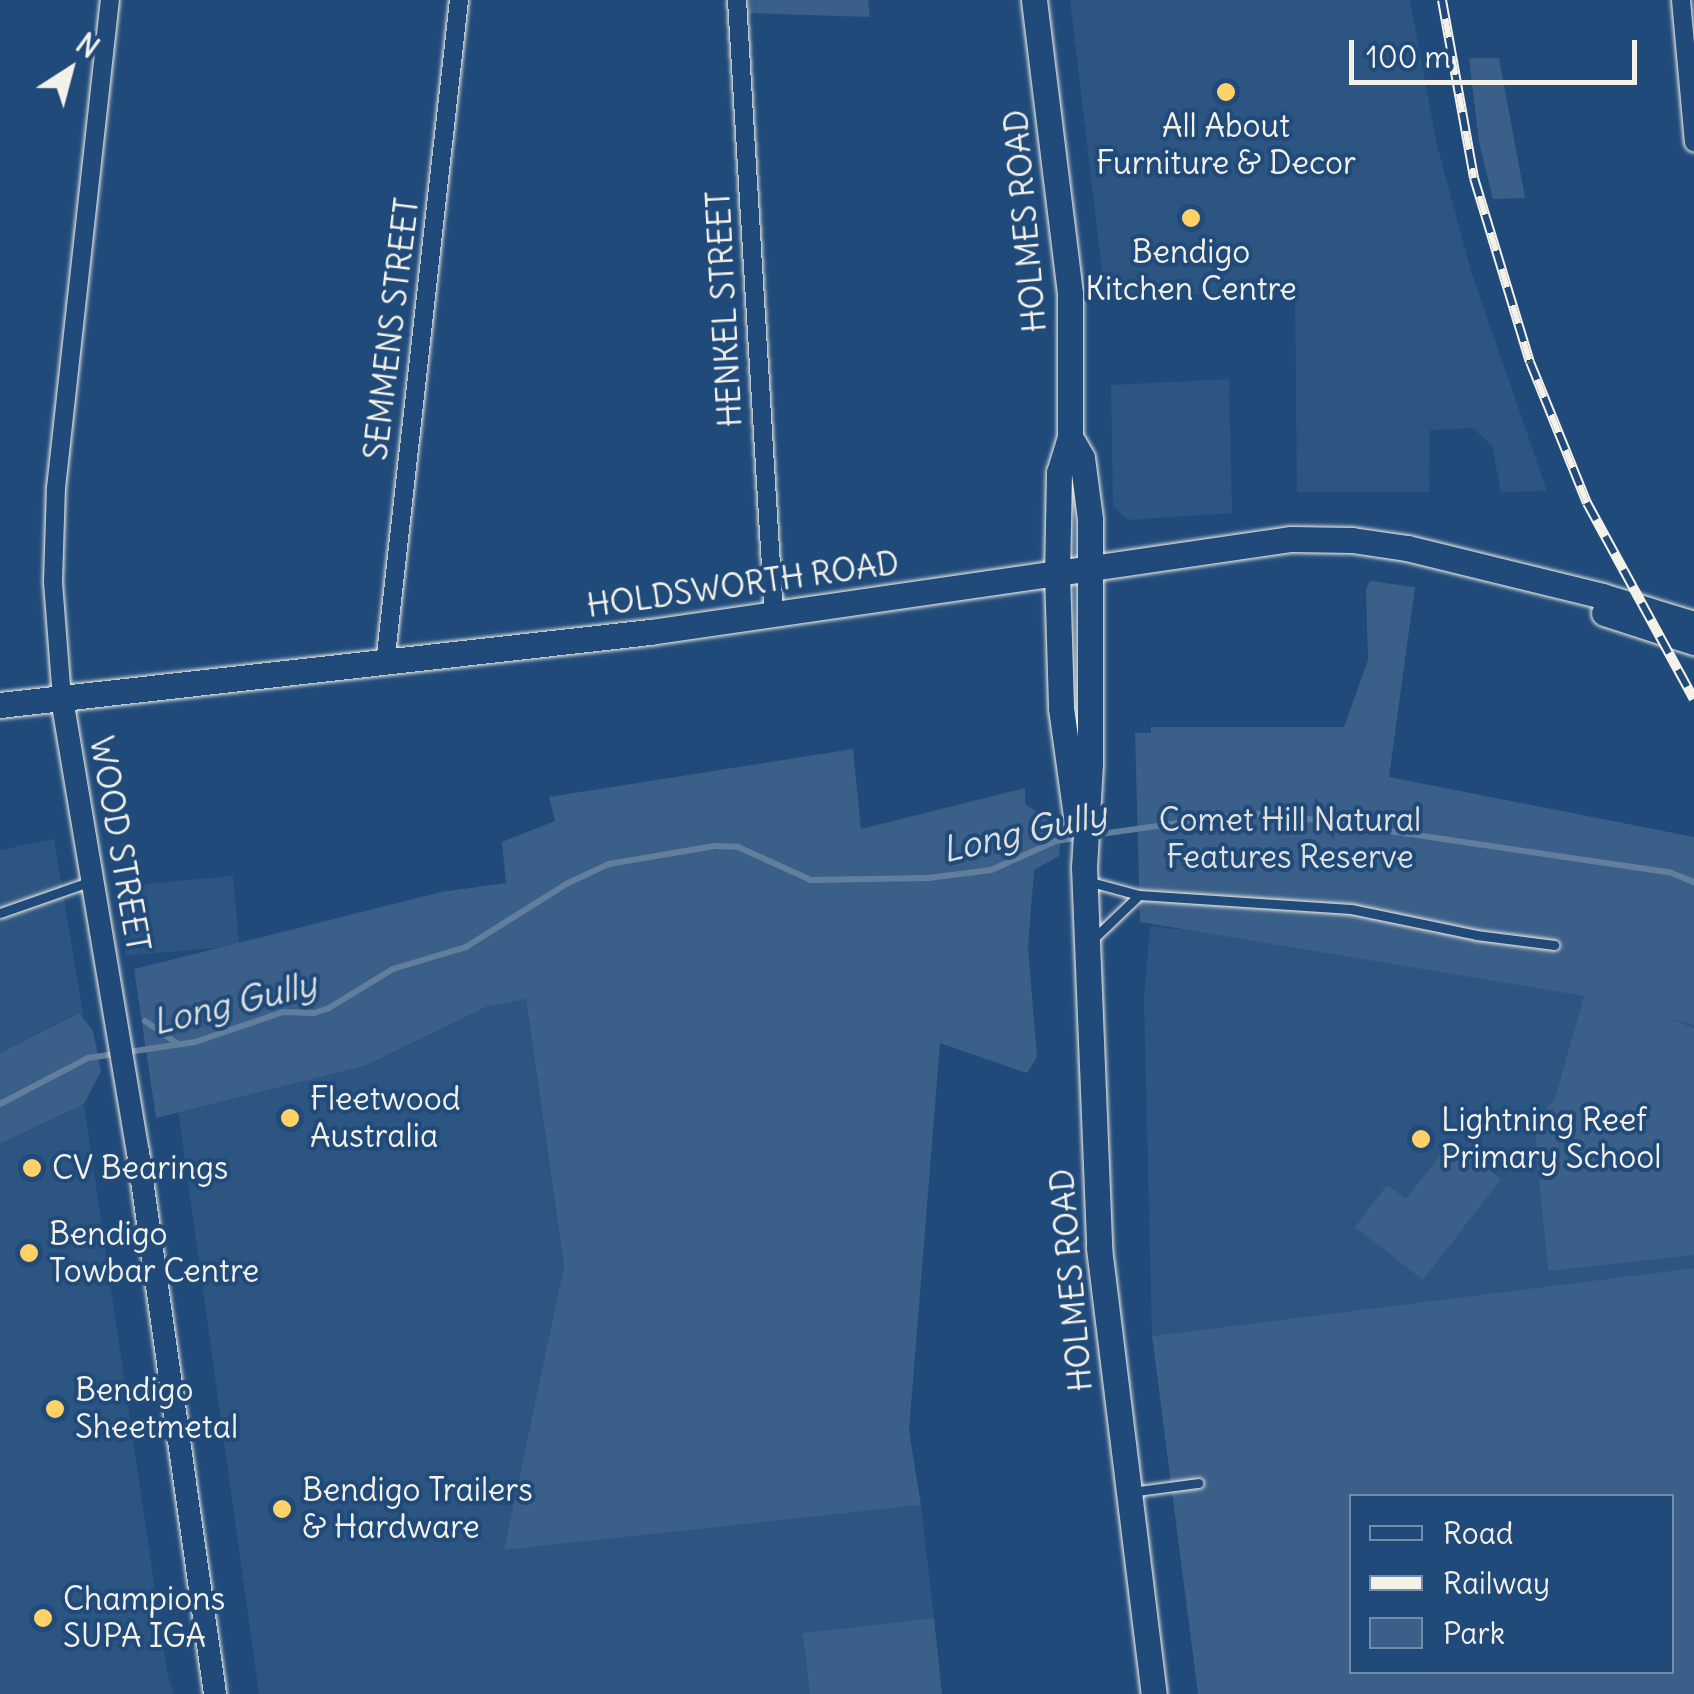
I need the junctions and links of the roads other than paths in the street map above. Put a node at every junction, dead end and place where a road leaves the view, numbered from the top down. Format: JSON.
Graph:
{"nodes":[{"id":1,"x":110,"y":0,"type":"edge"},
{"id":2,"x":459,"y":0,"type":"edge"},
{"id":3,"x":737,"y":0,"type":"edge"},
{"id":4,"x":1034,"y":0,"type":"edge"},
{"id":5,"x":1681,"y":0,"type":"edge"},
{"id":6,"x":1694,"y":142,"type":"edge"},
{"id":7,"x":1070,"y":437,"type":"junction"},
{"id":8,"x":1090,"y":566,"type":"junction"},
{"id":9,"x":1492,"y":570,"type":"junction"},
{"id":10,"x":1057,"y":572,"type":"junction"},
{"id":11,"x":774,"y":615,"type":"junction"},
{"id":12,"x":1694,"y":624,"type":"edge"},
{"id":13,"x":1694,"y":642,"type":"edge"},
{"id":14,"x":386,"y":664,"type":"junction"},
{"id":15,"x":62,"y":699,"type":"junction"},
{"id":16,"x":0,"y":706,"type":"edge"},
{"id":17,"x":1084,"y":847,"type":"junction"},
{"id":18,"x":92,"y":881,"type":"junction"},
{"id":19,"x":1139,"y":895,"type":"junction"},
{"id":20,"x":0,"y":913,"type":"edge"},
{"id":21,"x":1554,"y":944,"type":"dead end"},
{"id":22,"x":1086,"y":946,"type":"junction"},
{"id":23,"x":1198,"y":1483,"type":"dead end"},
{"id":24,"x":1127,"y":1492,"type":"junction"},
{"id":25,"x":1152,"y":1691,"type":"edge"},
{"id":26,"x":215,"y":1694,"type":"edge"}],
"edges":[{"from":1,"to":15,"type":"street","name":"WOOD STREET"},
{"from":2,"to":14,"type":"street","name":"SEMMENS STREET"},
{"from":3,"to":11,"type":"street","name":"HENKEL STREET"},
{"from":4,"to":7,"type":"main road","name":"HOLMES ROAD"},
{"from":5,"to":6,"type":"street"},
{"from":7,"to":8,"type":"main road","name":"HOLMES ROAD"},
{"from":7,"to":10,"type":"main road","name":"HOLMES ROAD"},
{"from":8,"to":9,"type":"main road","name":"HOLDSWORTH ROAD"},
{"from":8,"to":10,"type":"main road","name":"HOLDSWORTH ROAD"},
{"from":8,"to":17,"type":"main road","name":"HOLMES ROAD"},
{"from":9,"to":12,"type":"main road","name":"HOLDSWORTH ROAD"},
{"from":9,"to":13,"type":"main road","name":"HOLDSWORTH ROAD"},
{"from":10,"to":11,"type":"main road","name":"HOLDSWORTH ROAD"},
{"from":10,"to":17,"type":"main road","name":"HOLMES ROAD"},
{"from":11,"to":14,"type":"main road","name":"HOLDSWORTH ROAD"},
{"from":14,"to":15,"type":"main road","name":"HOLDSWORTH ROAD"},
{"from":15,"to":16,"type":"main road","name":"HOLDSWORTH ROAD"},
{"from":15,"to":18,"type":"street","name":"WOOD STREET"},
{"from":17,"to":19,"type":"lane"},
{"from":17,"to":22,"type":"main road","name":"HOLMES ROAD"},
{"from":18,"to":20,"type":"lane"},
{"from":18,"to":26,"type":"street","name":"WOOD STREET"},
{"from":19,"to":21,"type":"lane"},
{"from":19,"to":22,"type":"lane"},
{"from":22,"to":24,"type":"main road","name":"HOLMES ROAD"},
{"from":23,"to":24,"type":"lane"},
{"from":24,"to":25,"type":"main road","name":"HOLMES ROAD"}]}
